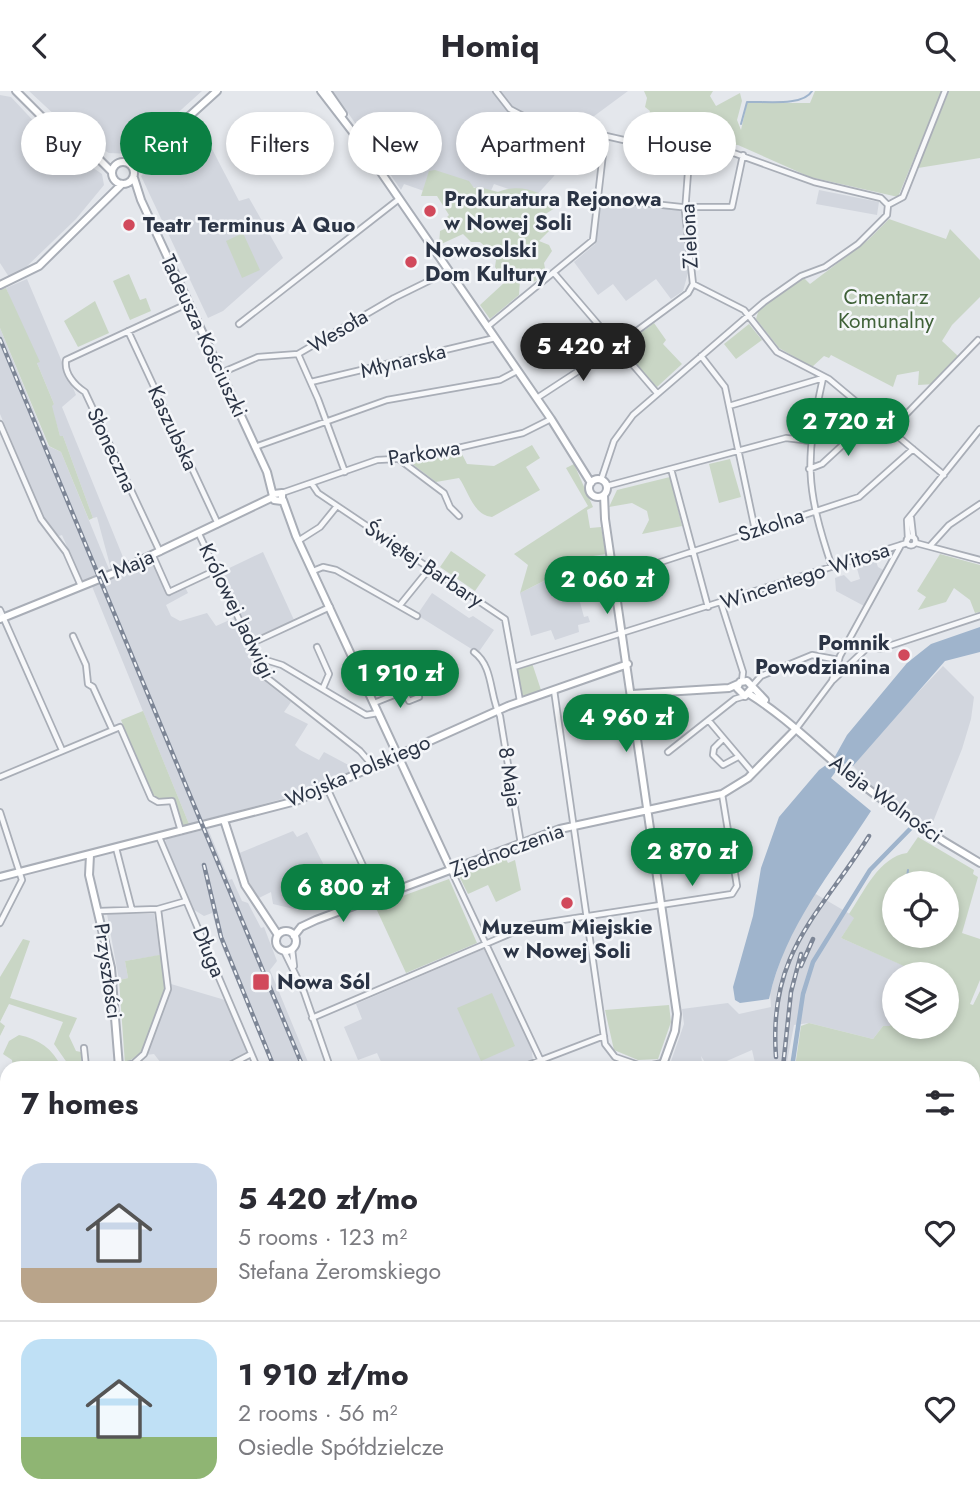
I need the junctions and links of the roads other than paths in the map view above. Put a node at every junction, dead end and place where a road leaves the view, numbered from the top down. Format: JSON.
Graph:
{"nodes":[{"id":1,"x":16,"y":91,"type":"edge"},
{"id":2,"x":217,"y":91,"type":"edge"},
{"id":3,"x":321,"y":91,"type":"edge"},
{"id":4,"x":327,"y":91,"type":"edge"},
{"id":5,"x":496,"y":91,"type":"edge"},
{"id":6,"x":945,"y":91,"type":"edge"},
{"id":7,"x":37,"y":112,"type":"edge"},
{"id":8,"x":194,"y":112,"type":"edge"},
{"id":9,"x":515,"y":112,"type":"edge"},
{"id":10,"x":348,"y":124,"type":"edge"},
{"id":11,"x":348,"y":126,"type":"edge"},
{"id":12,"x":736,"y":154,"type":"edge"},
{"id":13,"x":743,"y":155,"type":"junction"},
{"id":14,"x":106,"y":159,"type":"edge"},
{"id":15,"x":118,"y":163,"type":"joint"},
{"id":16,"x":106,"y":167,"type":"edge"},
{"id":17,"x":113,"y":175,"type":"junction"},
{"id":18,"x":133,"y":175,"type":"edge"},
{"id":19,"x":134,"y":175,"type":"edge"},
{"id":20,"x":383,"y":175,"type":"edge"},
{"id":21,"x":601,"y":175,"type":"edge"},
{"id":22,"x":688,"y":175,"type":"edge"},
{"id":23,"x":124,"y":184,"type":"junction"},
{"id":24,"x":598,"y":198,"type":"junction"},
{"id":25,"x":399,"y":199,"type":"junction"},
{"id":26,"x":141,"y":200,"type":"junction"},
{"id":27,"x":888,"y":205,"type":"junction"},
{"id":28,"x":685,"y":207,"type":"junction"},
{"id":29,"x":95,"y":211,"type":"junction"},
{"id":30,"x":449,"y":271,"type":"junction"},
{"id":31,"x":554,"y":273,"type":"junction"},
{"id":32,"x":693,"y":284,"type":"junction"},
{"id":33,"x":0,"y":285,"type":"edge"},
{"id":34,"x":189,"y":303,"type":"junction"},
{"id":35,"x":749,"y":315,"type":"junction"},
{"id":36,"x":239,"y":324,"type":"dead end"},
{"id":37,"x":487,"y":327,"type":"junction"},
{"id":38,"x":128,"y":331,"type":"junction"},
{"id":39,"x":495,"y":338,"type":"junction"},
{"id":40,"x":978,"y":340,"type":"dead end"},
{"id":41,"x":615,"y":347,"type":"junction"},
{"id":42,"x":298,"y":354,"type":"junction"},
{"id":43,"x":701,"y":356,"type":"junction"},
{"id":44,"x":517,"y":371,"type":"junction"},
{"id":45,"x":221,"y":373,"type":"junction"},
{"id":46,"x":823,"y":378,"type":"junction"},
{"id":47,"x":310,"y":382,"type":"junction"},
{"id":48,"x":657,"y":393,"type":"junction"},
{"id":49,"x":537,"y":398,"type":"junction"},
{"id":50,"x":729,"y":406,"type":"junction"},
{"id":51,"x":874,"y":416,"type":"junction"},
{"id":52,"x":551,"y":419,"type":"junction"},
{"id":53,"x":326,"y":421,"type":"junction"},
{"id":54,"x":0,"y":424,"type":"edge"},
{"id":55,"x":980,"y":429,"type":"edge"},
{"id":56,"x":891,"y":431,"type":"junction"},
{"id":57,"x":811,"y":441,"type":"junction"},
{"id":58,"x":255,"y":447,"type":"junction"},
{"id":59,"x":913,"y":449,"type":"junction"},
{"id":60,"x":739,"y":451,"type":"junction"},
{"id":61,"x":399,"y":460,"type":"junction"},
{"id":62,"x":671,"y":469,"type":"junction"},
{"id":63,"x":809,"y":469,"type":"junction"},
{"id":64,"x":345,"y":472,"type":"junction"},
{"id":65,"x":944,"y":475,"type":"junction"},
{"id":66,"x":596,"y":481,"type":"junction"},
{"id":67,"x":312,"y":484,"type":"junction"},
{"id":68,"x":607,"y":486,"type":"junction"},
{"id":69,"x":600,"y":496,"type":"junction"},
{"id":70,"x":279,"y":497,"type":"junction"},
{"id":71,"x":980,"y":504,"type":"edge"},
{"id":72,"x":337,"y":506,"type":"junction"},
{"id":73,"x":814,"y":511,"type":"junction"},
{"id":74,"x":459,"y":516,"type":"dead end"},
{"id":75,"x":218,"y":525,"type":"junction"},
{"id":76,"x":755,"y":530,"type":"junction"},
{"id":77,"x":199,"y":534,"type":"junction"},
{"id":78,"x":299,"y":541,"type":"junction"},
{"id":79,"x":909,"y":541,"type":"junction"},
{"id":80,"x":930,"y":547,"type":"junction"},
{"id":81,"x":691,"y":552,"type":"junction"},
{"id":82,"x":156,"y":554,"type":"junction"},
{"id":83,"x":980,"y":560,"type":"edge"},
{"id":84,"x":832,"y":567,"type":"junction"},
{"id":85,"x":430,"y":568,"type":"junction"},
{"id":86,"x":216,"y":571,"type":"junction"},
{"id":87,"x":313,"y":571,"type":"junction"},
{"id":88,"x":615,"y":577,"type":"junction"},
{"id":89,"x":81,"y":586,"type":"junction"},
{"id":90,"x":721,"y":603,"type":"junction"},
{"id":91,"x":400,"y":605,"type":"junction"},
{"id":92,"x":330,"y":607,"type":"junction"},
{"id":93,"x":708,"y":607,"type":"junction"},
{"id":94,"x":0,"y":610,"type":"edge"},
{"id":95,"x":417,"y":616,"type":"dead end"},
{"id":96,"x":980,"y":616,"type":"edge"},
{"id":97,"x":2,"y":618,"type":"edge"},
{"id":98,"x":624,"y":634,"type":"junction"},
{"id":99,"x":73,"y":636,"type":"dead end"},
{"id":100,"x":250,"y":644,"type":"junction"},
{"id":101,"x":317,"y":647,"type":"dead end"},
{"id":102,"x":474,"y":652,"type":"dead end"},
{"id":103,"x":256,"y":657,"type":"junction"},
{"id":104,"x":839,"y":660,"type":"junction"},
{"id":105,"x":628,"y":664,"type":"junction"},
{"id":106,"x":514,"y":667,"type":"junction"},
{"id":107,"x":832,"y":681,"type":"junction"},
{"id":108,"x":739,"y":685,"type":"junction"},
{"id":109,"x":323,"y":688,"type":"junction"},
{"id":110,"x":554,"y":689,"type":"junction"},
{"id":111,"x":749,"y":691,"type":"junction"},
{"id":112,"x":632,"y":694,"type":"junction"},
{"id":113,"x":419,"y":698,"type":"dead end"},
{"id":114,"x":735,"y":699,"type":"junction"},
{"id":115,"x":520,"y":701,"type":"junction"},
{"id":116,"x":374,"y":703,"type":"junction"},
{"id":117,"x":497,"y":710,"type":"junction"},
{"id":118,"x":379,"y":713,"type":"junction"},
{"id":119,"x":709,"y":721,"type":"junction"},
{"id":120,"x":112,"y":729,"type":"junction"},
{"id":121,"x":796,"y":729,"type":"junction"},
{"id":122,"x":723,"y":739,"type":"junction"},
{"id":123,"x":62,"y":750,"type":"junction"},
{"id":124,"x":668,"y":752,"type":"dead end"},
{"id":125,"x":398,"y":756,"type":"junction"},
{"id":126,"x":738,"y":756,"type":"junction"},
{"id":127,"x":373,"y":767,"type":"junction"},
{"id":128,"x":753,"y":773,"type":"junction"},
{"id":129,"x":0,"y":777,"type":"edge"},
{"id":130,"x":327,"y":788,"type":"junction"},
{"id":131,"x":722,"y":794,"type":"junction"},
{"id":132,"x":648,"y":810,"type":"junction"},
{"id":133,"x":0,"y":813,"type":"edge"},
{"id":134,"x":224,"y":820,"type":"junction"},
{"id":135,"x":573,"y":826,"type":"junction"},
{"id":136,"x":181,"y":831,"type":"junction"},
{"id":137,"x":159,"y":837,"type":"junction"},
{"id":138,"x":521,"y":844,"type":"junction"},
{"id":139,"x":116,"y":848,"type":"junction"},
{"id":140,"x":90,"y":855,"type":"junction"},
{"id":141,"x":74,"y":859,"type":"junction"},
{"id":142,"x":980,"y":863,"type":"edge"},
{"id":143,"x":451,"y":870,"type":"junction"},
{"id":144,"x":18,"y":873,"type":"junction"},
{"id":145,"x":89,"y":875,"type":"junction"},
{"id":146,"x":0,"y":877,"type":"edge"},
{"id":147,"x":377,"y":896,"type":"junction"},
{"id":148,"x":187,"y":901,"type":"junction"},
{"id":149,"x":662,"y":905,"type":"junction"},
{"id":150,"x":158,"y":909,"type":"junction"},
{"id":151,"x":132,"y":910,"type":"junction"},
{"id":152,"x":99,"y":911,"type":"junction"},
{"id":153,"x":586,"y":918,"type":"junction"},
{"id":154,"x":0,"y":923,"type":"edge"},
{"id":155,"x":278,"y":936,"type":"junction"},
{"id":156,"x":295,"y":936,"type":"junction"},
{"id":157,"x":486,"y":944,"type":"junction"},
{"id":158,"x":288,"y":950,"type":"junction"},
{"id":159,"x":312,"y":1018,"type":"junction"},
{"id":160,"x":604,"y":1036,"type":"junction"},
{"id":161,"x":84,"y":1048,"type":"dead end"},
{"id":162,"x":251,"y":1053,"type":"junction"},
{"id":163,"x":85,"y":1061,"type":"edge"},
{"id":164,"x":119,"y":1061,"type":"edge"},
{"id":165,"x":136,"y":1061,"type":"edge"},
{"id":166,"x":237,"y":1061,"type":"edge"},
{"id":167,"x":254,"y":1061,"type":"edge"},
{"id":168,"x":328,"y":1061,"type":"edge"},
{"id":169,"x":541,"y":1061,"type":"joint"},
{"id":170,"x":624,"y":1061,"type":"edge"},
{"id":171,"x":664,"y":1061,"type":"edge"}],
"edges":[{"from":1,"to":7,"type":"street"},
{"from":2,"to":8,"type":"street"},
{"from":3,"to":11,"type":"street"},
{"from":4,"to":10,"type":"street"},
{"from":5,"to":9,"type":"street"},
{"from":6,"to":27,"type":"street"},
{"from":12,"to":13,"type":"street"},
{"from":13,"to":27,"type":"street"},
{"from":13,"to":28,"type":"street"},
{"from":14,"to":15,"type":"street"},
{"from":15,"to":17,"type":"street"},
{"from":16,"to":17,"type":"street","name":"Tadeusza Kościuszki"},
{"from":17,"to":23,"type":"street","name":"Tadeusza Kościuszki"},
{"from":17,"to":29,"type":"street"},
{"from":18,"to":23,"type":"street"},
{"from":19,"to":26,"type":"street","name":"Tadeusza Kościuszki"},
{"from":20,"to":25,"type":"street"},
{"from":21,"to":24,"type":"street"},
{"from":22,"to":28,"type":"street","name":"Zielona"},
{"from":23,"to":26,"type":"street","name":"Tadeusza Kościuszki"},
{"from":23,"to":29,"type":"street"},
{"from":24,"to":28,"type":"street"},
{"from":24,"to":31,"type":"street"},
{"from":25,"to":30,"type":"street"},
{"from":25,"to":36,"type":"street"},
{"from":26,"to":34,"type":"street","name":"Tadeusza Kościuszki"},
{"from":27,"to":35,"type":"street"},
{"from":28,"to":32,"type":"street","name":"Zielona"},
{"from":29,"to":33,"type":"street"},
{"from":30,"to":37,"type":"street"},
{"from":30,"to":42,"type":"street","name":"Wesoła"},
{"from":31,"to":37,"type":"street"},
{"from":31,"to":41,"type":"street"},
{"from":32,"to":35,"type":"street"},
{"from":32,"to":41,"type":"street"},
{"from":34,"to":38,"type":"street","name":"Słoneczna"},
{"from":34,"to":45,"type":"street","name":"Tadeusza Kościuszki"},
{"from":35,"to":43,"type":"street"},
{"from":35,"to":46,"type":"street"},
{"from":37,"to":39,"type":"street"},
{"from":38,"to":75,"type":"street","name":"Kaszubska"},
{"from":38,"to":82,"type":"street","name":"Słoneczna"},
{"from":39,"to":44,"type":"street"},
{"from":39,"to":47,"type":"street","name":"Młynarska"},
{"from":40,"to":56,"type":"street"},
{"from":41,"to":48,"type":"street"},
{"from":41,"to":49,"type":"street"},
{"from":42,"to":45,"type":"street","name":"Wesoła"},
{"from":42,"to":47,"type":"street"},
{"from":43,"to":48,"type":"street"},
{"from":43,"to":50,"type":"street"},
{"from":44,"to":49,"type":"street"},
{"from":44,"to":53,"type":"street"},
{"from":45,"to":58,"type":"street","name":"Tadeusza Kościuszki"},
{"from":46,"to":50,"type":"street"},
{"from":46,"to":51,"type":"street"},
{"from":46,"to":57,"type":"street"},
{"from":47,"to":53,"type":"street"},
{"from":48,"to":66,"type":"street"},
{"from":49,"to":52,"type":"street"},
{"from":50,"to":60,"type":"street"},
{"from":51,"to":56,"type":"street"},
{"from":51,"to":63,"type":"street"},
{"from":52,"to":61,"type":"street","name":"Parkowa"},
{"from":52,"to":66,"type":"street"},
{"from":53,"to":58,"type":"street"},
{"from":53,"to":64,"type":"street"},
{"from":54,"to":89,"type":"street"},
{"from":55,"to":65,"type":"street"},
{"from":56,"to":59,"type":"street"},
{"from":57,"to":60,"type":"street"},
{"from":57,"to":63,"type":"street"},
{"from":58,"to":70,"type":"street","name":"Tadeusza Kościuszki"},
{"from":59,"to":65,"type":"street"},
{"from":59,"to":73,"type":"street","name":"Szkolna"},
{"from":60,"to":62,"type":"street"},
{"from":60,"to":76,"type":"street"},
{"from":61,"to":64,"type":"street","name":"Parkowa"},
{"from":61,"to":74,"type":"street"},
{"from":62,"to":68,"type":"street"},
{"from":62,"to":81,"type":"street"},
{"from":63,"to":73,"type":"street"},
{"from":64,"to":67,"type":"street","name":"Parkowa"},
{"from":65,"to":79,"type":"street"},
{"from":66,"to":68,"type":"street"},
{"from":66,"to":69,"type":"street"},
{"from":67,"to":70,"type":"street","name":"Parkowa"},
{"from":67,"to":72,"type":"street","name":"Świętej Barbary"},
{"from":68,"to":69,"type":"street"},
{"from":69,"to":88,"type":"street"},
{"from":70,"to":75,"type":"street","name":"1 Maja"},
{"from":70,"to":78,"type":"street","name":"Tadeusza Kościuszki"},
{"from":71,"to":80,"type":"street"},
{"from":72,"to":78,"type":"street"},
{"from":72,"to":85,"type":"street","name":"Świętej Barbary"},
{"from":73,"to":76,"type":"street","name":"Szkolna"},
{"from":73,"to":84,"type":"street"},
{"from":75,"to":77,"type":"street","name":"1 Maja"},
{"from":76,"to":81,"type":"street","name":"Szkolna"},
{"from":77,"to":82,"type":"street","name":"1 Maja"},
{"from":77,"to":86,"type":"street","name":"Królowej Jadwigi"},
{"from":78,"to":87,"type":"street","name":"Tadeusza Kościuszki"},
{"from":79,"to":80,"type":"street"},
{"from":79,"to":84,"type":"street","name":"Wincentego Witosa"},
{"from":79,"to":104,"type":"street"},
{"from":80,"to":83,"type":"street"},
{"from":81,"to":88,"type":"street","name":"Szkolna"},
{"from":81,"to":93,"type":"street"},
{"from":82,"to":86,"type":"street"},
{"from":82,"to":89,"type":"street","name":"1 Maja"},
{"from":84,"to":90,"type":"street","name":"Wincentego Witosa"},
{"from":85,"to":91,"type":"street"},
{"from":85,"to":106,"type":"street","name":"Świętej Barbary"},
{"from":86,"to":100,"type":"street","name":"Królowej Jadwigi"},
{"from":87,"to":91,"type":"street"},
{"from":87,"to":92,"type":"street","name":"Tadeusza Kościuszki"},
{"from":88,"to":98,"type":"street"},
{"from":89,"to":97,"type":"street","name":"1 Maja"},
{"from":90,"to":93,"type":"street","name":"Wincentego Witosa"},
{"from":90,"to":108,"type":"street"},
{"from":91,"to":95,"type":"street"},
{"from":92,"to":100,"type":"street"},
{"from":92,"to":116,"type":"street","name":"Tadeusza Kościuszki"},
{"from":93,"to":98,"type":"street","name":"Wincentego Witosa"},
{"from":94,"to":97,"type":"street"},
{"from":96,"to":107,"type":"street"},
{"from":97,"to":123,"type":"street"},
{"from":98,"to":105,"type":"street"},
{"from":98,"to":106,"type":"street","name":"Wincentego Witosa"},
{"from":99,"to":120,"type":"street"},
{"from":100,"to":103,"type":"street","name":"Królowej Jadwigi"},
{"from":101,"to":109,"type":"street"},
{"from":102,"to":117,"type":"street","name":"8 Maja"},
{"from":103,"to":109,"type":"street"},
{"from":103,"to":127,"type":"street","name":"Królowej Jadwigi"},
{"from":104,"to":107,"type":"street"},
{"from":104,"to":111,"type":"street"},
{"from":105,"to":110,"type":"street","name":"Wojska Polskiego"},
{"from":105,"to":112,"type":"street"},
{"from":106,"to":115,"type":"street","name":"Świętej Barbary"},
{"from":107,"to":121,"type":"street"},
{"from":108,"to":111,"type":"street"},
{"from":108,"to":111,"type":"street"},
{"from":108,"to":112,"type":"street"},
{"from":108,"to":114,"type":"street"},
{"from":109,"to":118,"type":"street"},
{"from":110,"to":115,"type":"street","name":"Wojska Polskiego"},
{"from":110,"to":135,"type":"street"},
{"from":111,"to":114,"type":"street"},
{"from":111,"to":121,"type":"street","name":"Aleja Wolności"},
{"from":112,"to":132,"type":"street"},
{"from":113,"to":116,"type":"street"},
{"from":114,"to":119,"type":"street"},
{"from":115,"to":117,"type":"street","name":"Wojska Polskiego"},
{"from":116,"to":118,"type":"street","name":"Tadeusza Kościuszki"},
{"from":117,"to":125,"type":"street","name":"Wojska Polskiego"},
{"from":117,"to":138,"type":"street","name":"8 Maja"},
{"from":118,"to":125,"type":"street","name":"Tadeusza Kościuszki"},
{"from":119,"to":122,"type":"street"},
{"from":119,"to":124,"type":"street"},
{"from":120,"to":123,"type":"street"},
{"from":120,"to":136,"type":"street"},
{"from":121,"to":128,"type":"street"},
{"from":121,"to":142,"type":"street","name":"Aleja Wolności"},
{"from":122,"to":126,"type":"street"},
{"from":122,"to":126,"type":"street"},
{"from":123,"to":129,"type":"street"},
{"from":125,"to":127,"type":"street","name":"Wojska Polskiego"},
{"from":125,"to":143,"type":"street","name":"Tadeusza Kościuszki"},
{"from":126,"to":128,"type":"street"},
{"from":127,"to":130,"type":"street","name":"Wojska Polskiego"},
{"from":128,"to":131,"type":"street"},
{"from":130,"to":134,"type":"street","name":"Wojska Polskiego"},
{"from":130,"to":147,"type":"street"},
{"from":131,"to":132,"type":"street","name":"Zjednoczenia"},
{"from":131,"to":149,"type":"street"},
{"from":132,"to":135,"type":"street","name":"Zjednoczenia"},
{"from":132,"to":149,"type":"street"},
{"from":133,"to":144,"type":"street"},
{"from":134,"to":136,"type":"street","name":"Wojska Polskiego"},
{"from":134,"to":155,"type":"street"},
{"from":135,"to":138,"type":"street","name":"Zjednoczenia"},
{"from":135,"to":153,"type":"street"},
{"from":136,"to":137,"type":"street","name":"Wojska Polskiego"},
{"from":137,"to":139,"type":"street","name":"Wojska Polskiego"},
{"from":137,"to":148,"type":"street","name":"Długa"},
{"from":138,"to":143,"type":"street","name":"Zjednoczenia"},
{"from":139,"to":140,"type":"street","name":"Wojska Polskiego"},
{"from":139,"to":151,"type":"street"},
{"from":140,"to":141,"type":"street","name":"Wojska Polskiego"},
{"from":140,"to":145,"type":"street","name":"Przyszłości"},
{"from":141,"to":144,"type":"street","name":"Wojska Polskiego"},
{"from":141,"to":145,"type":"street","name":"Przyszłości"},
{"from":143,"to":147,"type":"street","name":"Zjednoczenia"},
{"from":143,"to":157,"type":"street"},
{"from":144,"to":146,"type":"street","name":"Wojska Polskiego"},
{"from":144,"to":154,"type":"street"},
{"from":145,"to":152,"type":"street","name":"Przyszłości"},
{"from":147,"to":156,"type":"street","name":"Zjednoczenia"},
{"from":148,"to":150,"type":"street"},
{"from":148,"to":162,"type":"street","name":"Długa"},
{"from":149,"to":153,"type":"street"},
{"from":149,"to":171,"type":"street"},
{"from":150,"to":151,"type":"street"},
{"from":150,"to":165,"type":"street"},
{"from":151,"to":152,"type":"street"},
{"from":152,"to":164,"type":"street","name":"Przyszłości"},
{"from":153,"to":157,"type":"street"},
{"from":153,"to":160,"type":"street"},
{"from":155,"to":156,"type":"street"},
{"from":155,"to":158,"type":"street"},
{"from":156,"to":158,"type":"street"},
{"from":157,"to":159,"type":"street"},
{"from":157,"to":169,"type":"street"},
{"from":158,"to":159,"type":"street"},
{"from":159,"to":168,"type":"street"},
{"from":160,"to":169,"type":"street"},
{"from":160,"to":170,"type":"street"},
{"from":161,"to":163,"type":"street"},
{"from":162,"to":166,"type":"street"},
{"from":162,"to":167,"type":"street","name":"Długa"}]}
